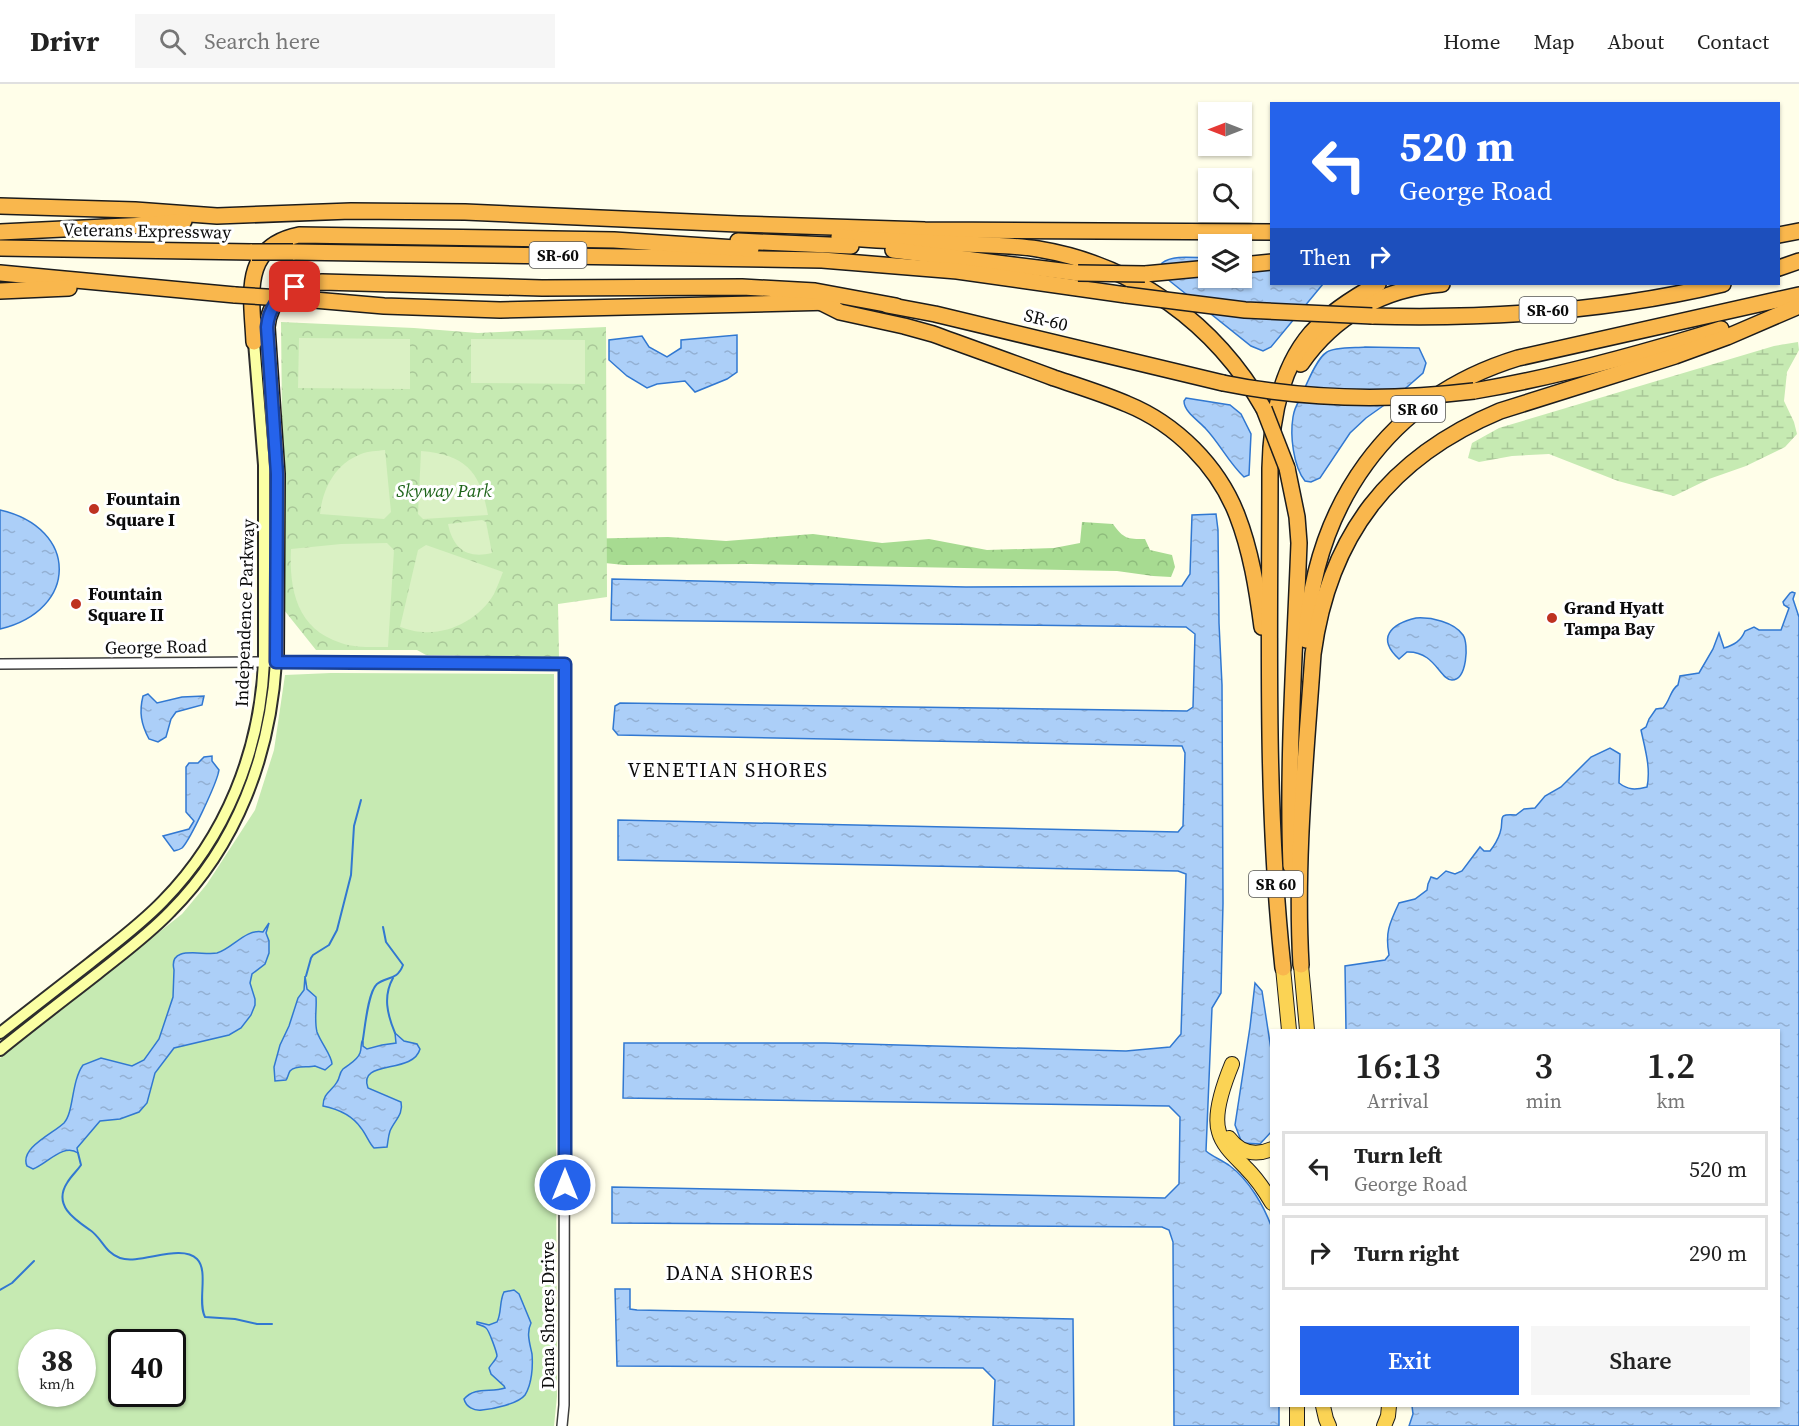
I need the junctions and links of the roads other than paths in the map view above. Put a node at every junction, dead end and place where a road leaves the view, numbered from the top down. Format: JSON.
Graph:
{"nodes":[{"id":1,"x":0,"y":206,"type":"edge"},
{"id":2,"x":217,"y":216,"type":"junction"},
{"id":3,"x":738,"y":224,"type":"junction"},
{"id":4,"x":1799,"y":231,"type":"edge"},
{"id":5,"x":0,"y":232,"type":"edge"},
{"id":6,"x":1270,"y":232,"type":"edge"},
{"id":7,"x":1780,"y":235,"type":"edge"},
{"id":8,"x":614,"y":240,"type":"junction"},
{"id":9,"x":0,"y":248,"type":"edge"},
{"id":10,"x":293,"y":252,"type":"joint"},
{"id":11,"x":1799,"y":259,"type":"edge"},
{"id":12,"x":822,"y":260,"type":"junction"},
{"id":13,"x":1780,"y":261,"type":"edge"},
{"id":14,"x":1270,"y":262,"type":"edge"},
{"id":15,"x":1252,"y":264,"type":"edge"},
{"id":16,"x":1780,"y":268,"type":"edge"},
{"id":17,"x":1198,"y":269,"type":"edge"},
{"id":18,"x":0,"y":273,"type":"edge"},
{"id":19,"x":98,"y":283,"type":"junction"},
{"id":20,"x":1376,"y":285,"type":"edge"},
{"id":21,"x":1434,"y":285,"type":"edge"},
{"id":22,"x":1717,"y":285,"type":"edge"},
{"id":23,"x":0,"y":291,"type":"edge"},
{"id":24,"x":1799,"y":296,"type":"edge"},
{"id":25,"x":820,"y":302,"type":"junction"},
{"id":26,"x":896,"y":306,"type":"junction"},
{"id":27,"x":1799,"y":306,"type":"edge"},
{"id":28,"x":254,"y":342,"type":"joint"},
{"id":29,"x":1269,"y":412,"type":"junction"},
{"id":30,"x":270,"y":662,"type":"junction"},
{"id":31,"x":0,"y":664,"type":"edge"},
{"id":32,"x":565,"y":664,"type":"joint"},
{"id":33,"x":1269,"y":679,"type":"junction"},
{"id":34,"x":1299,"y":777,"type":"junction"},
{"id":35,"x":1301,"y":965,"type":"junction"},
{"id":36,"x":1283,"y":968,"type":"joint"},
{"id":37,"x":1289,"y":1029,"type":"edge"},
{"id":38,"x":1308,"y":1029,"type":"edge"},
{"id":39,"x":0,"y":1033,"type":"edge"},
{"id":40,"x":0,"y":1050,"type":"edge"},
{"id":41,"x":1270,"y":1150,"type":"edge"},
{"id":42,"x":1270,"y":1200,"type":"edge"},
{"id":43,"x":1297,"y":1407,"type":"edge"},
{"id":44,"x":1317,"y":1407,"type":"edge"},
{"id":45,"x":1323,"y":1407,"type":"edge"},
{"id":46,"x":1389,"y":1407,"type":"edge"},
{"id":47,"x":1396,"y":1407,"type":"edge"},
{"id":48,"x":562,"y":1426,"type":"edge"},
{"id":49,"x":1297,"y":1426,"type":"edge"},
{"id":50,"x":1316,"y":1426,"type":"edge"},
{"id":51,"x":1329,"y":1426,"type":"edge"},
{"id":52,"x":1384,"y":1426,"type":"edge"},
{"id":53,"x":1392,"y":1426,"type":"edge"}],
"edges":[{"from":1,"to":2,"type":"highway"},
{"from":2,"to":3,"type":"highway"},
{"from":2,"to":5,"type":"highway"},
{"from":3,"to":6,"type":"highway"},
{"from":3,"to":29,"type":"highway"},
{"from":4,"to":7,"type":"highway"},
{"from":8,"to":12,"type":"highway"},
{"from":8,"to":17,"type":"highway","bridge":true},
{"from":8,"to":28,"type":"highway"},
{"from":9,"to":10,"type":"highway","name":"Veterans Expressway","bridge":true},
{"from":10,"to":12,"type":"highway","name":"SR-60","number":"SR-60"},
{"from":11,"to":13,"type":"highway"},
{"from":11,"to":16,"type":"highway"},
{"from":12,"to":22,"type":"highway","name":"SR-60","number":"SR-60","bridge":true},
{"from":14,"to":15,"type":"highway"},
{"from":18,"to":19,"type":"highway"},
{"from":19,"to":23,"type":"highway"},
{"from":19,"to":25,"type":"highway","name":"SR-60","number":"SR-60","bridge":true},
{"from":20,"to":29,"type":"highway","number":"SR 60"},
{"from":21,"to":29,"type":"highway"},
{"from":24,"to":34,"type":"highway","number":"SR 60"},
{"from":25,"to":26,"type":"highway","name":"SR-60","number":"SR-60"},
{"from":25,"to":33,"type":"highway"},
{"from":26,"to":27,"type":"highway","name":"SR-60","number":"SR-60","bridge":true},
{"from":26,"to":30,"type":"highway"},
{"from":27,"to":34,"type":"highway","number":"SR 60"},
{"from":28,"to":30,"type":"main road","name":"Independence Parkway"},
{"from":29,"to":33,"type":"highway","number":"SR 60"},
{"from":29,"to":34,"type":"highway","bridge":true},
{"from":30,"to":31,"type":"street","name":"George Road"},
{"from":30,"to":32,"type":"street","name":"George Road"},
{"from":30,"to":39,"type":"main road","name":"Independence Parkway"},
{"from":30,"to":40,"type":"main road","name":"Independence Parkway"},
{"from":32,"to":48,"type":"street","name":"Dana Shores Drive"},
{"from":33,"to":36,"type":"highway","number":"SR 60"},
{"from":34,"to":35,"type":"highway","number":"SR 60"},
{"from":34,"to":35,"type":"highway"},
{"from":35,"to":38,"type":"highway","number":"SR 60"},
{"from":36,"to":37,"type":"highway","number":"SR 60"},
{"from":41,"to":42,"type":"highway"},
{"from":43,"to":49,"type":"highway"},
{"from":44,"to":50,"type":"highway"},
{"from":45,"to":51,"type":"highway"},
{"from":46,"to":52,"type":"highway"},
{"from":47,"to":53,"type":"highway"}]}
